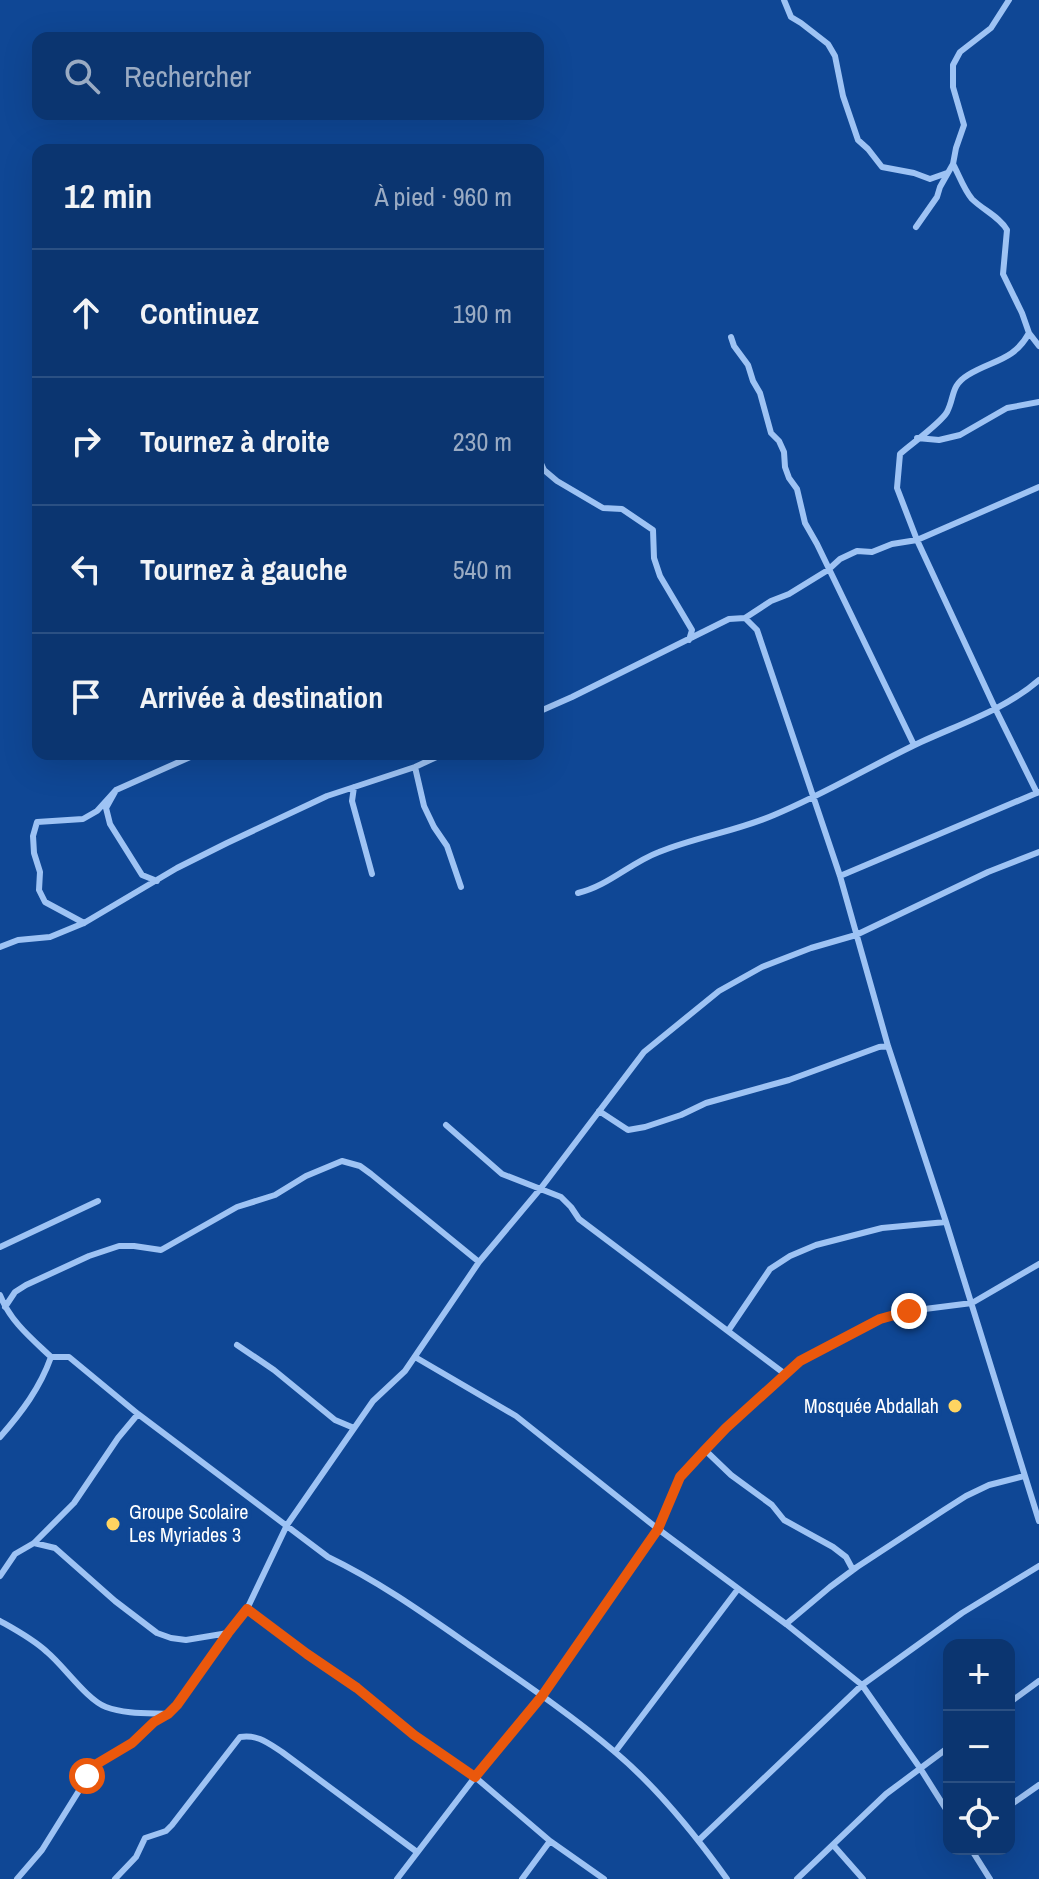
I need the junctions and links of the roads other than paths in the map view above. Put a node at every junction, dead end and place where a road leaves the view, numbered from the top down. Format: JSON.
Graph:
{"nodes":[{"id":1,"x":784,"y":0,"type":"edge"},
{"id":2,"x":1009,"y":0,"type":"edge"},
{"id":3,"x":953,"y":164,"type":"junction"},
{"id":4,"x":947,"y":173,"type":"junction"},
{"id":5,"x":916,"y":227,"type":"dead end"},
{"id":6,"x":1029,"y":333,"type":"junction"},
{"id":7,"x":731,"y":337,"type":"dead end"},
{"id":8,"x":1039,"y":346,"type":"edge"},
{"id":9,"x":1039,"y":402,"type":"edge"},
{"id":10,"x":917,"y":438,"type":"junction"},
{"id":11,"x":544,"y":470,"type":"edge"},
{"id":12,"x":1039,"y":487,"type":"edge"},
{"id":13,"x":917,"y":540,"type":"junction"},
{"id":14,"x":828,"y":570,"type":"junction"},
{"id":15,"x":745,"y":618,"type":"junction"},
{"id":16,"x":689,"y":640,"type":"junction"},
{"id":17,"x":1039,"y":680,"type":"edge"},
{"id":18,"x":995,"y":708,"type":"junction"},
{"id":19,"x":544,"y":709,"type":"edge"},
{"id":20,"x":914,"y":745,"type":"junction"},
{"id":21,"x":184,"y":760,"type":"edge"},
{"id":22,"x":430,"y":760,"type":"edge"},
{"id":23,"x":415,"y":767,"type":"junction"},
{"id":24,"x":354,"y":787,"type":"junction"},
{"id":25,"x":116,"y":790,"type":"junction"},
{"id":26,"x":1038,"y":793,"type":"edge"},
{"id":27,"x":814,"y":796,"type":"junction"},
{"id":28,"x":1039,"y":852,"type":"edge"},
{"id":29,"x":372,"y":874,"type":"dead end"},
{"id":30,"x":840,"y":876,"type":"junction"},
{"id":31,"x":157,"y":881,"type":"junction"},
{"id":32,"x":461,"y":887,"type":"dead end"},
{"id":33,"x":578,"y":893,"type":"dead end"},
{"id":34,"x":84,"y":923,"type":"junction"},
{"id":35,"x":856,"y":935,"type":"junction"},
{"id":36,"x":0,"y":947,"type":"edge"},
{"id":37,"x":888,"y":1046,"type":"junction"},
{"id":38,"x":599,"y":1111,"type":"junction"},
{"id":39,"x":446,"y":1125,"type":"dead end"},
{"id":40,"x":541,"y":1188,"type":"junction"},
{"id":41,"x":98,"y":1201,"type":"dead end"},
{"id":42,"x":946,"y":1222,"type":"junction"},
{"id":43,"x":0,"y":1247,"type":"edge"},
{"id":44,"x":479,"y":1262,"type":"junction"},
{"id":45,"x":1039,"y":1264,"type":"edge"},
{"id":46,"x":0,"y":1295,"type":"edge"},
{"id":47,"x":972,"y":1303,"type":"junction"},
{"id":48,"x":5,"y":1307,"type":"junction"},
{"id":49,"x":728,"y":1331,"type":"junction"},
{"id":50,"x":237,"y":1345,"type":"dead end"},
{"id":51,"x":51,"y":1357,"type":"junction"},
{"id":52,"x":415,"y":1357,"type":"junction"},
{"id":53,"x":785,"y":1374,"type":"junction"},
{"id":54,"x":138,"y":1414,"type":"junction"},
{"id":55,"x":354,"y":1428,"type":"junction"},
{"id":56,"x":0,"y":1437,"type":"edge"},
{"id":57,"x":705,"y":1450,"type":"junction"},
{"id":58,"x":1024,"y":1476,"type":"junction"},
{"id":59,"x":1039,"y":1521,"type":"edge"},
{"id":60,"x":287,"y":1525,"type":"junction"},
{"id":61,"x":658,"y":1529,"type":"junction"},
{"id":62,"x":34,"y":1543,"type":"junction"},
{"id":63,"x":1039,"y":1566,"type":"edge"},
{"id":64,"x":853,"y":1570,"type":"junction"},
{"id":65,"x":0,"y":1576,"type":"edge"},
{"id":66,"x":738,"y":1589,"type":"junction"},
{"id":67,"x":247,"y":1609,"type":"junction"},
{"id":68,"x":0,"y":1621,"type":"edge"},
{"id":69,"x":786,"y":1624,"type":"junction"},
{"id":70,"x":228,"y":1633,"type":"junction"},
{"id":71,"x":1039,"y":1681,"type":"edge"},
{"id":72,"x":862,"y":1685,"type":"junction"},
{"id":73,"x":542,"y":1696,"type":"junction"},
{"id":74,"x":1015,"y":1699,"type":"edge"},
{"id":75,"x":168,"y":1714,"type":"junction"},
{"id":76,"x":943,"y":1751,"type":"edge"},
{"id":77,"x":615,"y":1752,"type":"junction"},
{"id":78,"x":920,"y":1768,"type":"junction"},
{"id":79,"x":475,"y":1777,"type":"junction"},
{"id":80,"x":1039,"y":1785,"type":"edge"},
{"id":81,"x":1015,"y":1802,"type":"edge"},
{"id":82,"x":943,"y":1804,"type":"edge"},
{"id":83,"x":699,"y":1840,"type":"junction"},
{"id":84,"x":550,"y":1841,"type":"junction"},
{"id":85,"x":834,"y":1846,"type":"junction"},
{"id":86,"x":417,"y":1852,"type":"junction"},
{"id":87,"x":975,"y":1855,"type":"edge"},
{"id":88,"x":17,"y":1879,"type":"edge"},
{"id":89,"x":115,"y":1879,"type":"edge"},
{"id":90,"x":397,"y":1879,"type":"edge"},
{"id":91,"x":522,"y":1879,"type":"edge"},
{"id":92,"x":604,"y":1879,"type":"edge"},
{"id":93,"x":727,"y":1879,"type":"edge"},
{"id":94,"x":797,"y":1879,"type":"edge"},
{"id":95,"x":863,"y":1879,"type":"edge"},
{"id":96,"x":990,"y":1879,"type":"edge"}],
"edges":[{"from":1,"to":4,"type":"street"},
{"from":2,"to":3,"type":"street"},
{"from":3,"to":4,"type":"street"},
{"from":3,"to":6,"type":"street"},
{"from":4,"to":5,"type":"street"},
{"from":6,"to":8,"type":"street"},
{"from":6,"to":10,"type":"street"},
{"from":7,"to":14,"type":"street"},
{"from":9,"to":10,"type":"street"},
{"from":10,"to":13,"type":"street"},
{"from":11,"to":16,"type":"street"},
{"from":12,"to":13,"type":"street"},
{"from":13,"to":14,"type":"street"},
{"from":13,"to":18,"type":"street"},
{"from":14,"to":15,"type":"street"},
{"from":14,"to":20,"type":"street"},
{"from":15,"to":16,"type":"street"},
{"from":15,"to":27,"type":"street"},
{"from":16,"to":19,"type":"street"},
{"from":17,"to":18,"type":"street"},
{"from":18,"to":20,"type":"street"},
{"from":18,"to":26,"type":"street"},
{"from":20,"to":27,"type":"street"},
{"from":21,"to":25,"type":"street"},
{"from":22,"to":23,"type":"street"},
{"from":23,"to":24,"type":"street"},
{"from":23,"to":32,"type":"street"},
{"from":24,"to":29,"type":"street"},
{"from":24,"to":31,"type":"street"},
{"from":25,"to":31,"type":"street"},
{"from":25,"to":34,"type":"street"},
{"from":26,"to":30,"type":"street"},
{"from":27,"to":30,"type":"street"},
{"from":27,"to":33,"type":"street"},
{"from":28,"to":35,"type":"street"},
{"from":30,"to":35,"type":"street"},
{"from":31,"to":34,"type":"street"},
{"from":34,"to":36,"type":"street"},
{"from":35,"to":37,"type":"street"},
{"from":35,"to":38,"type":"street"},
{"from":37,"to":38,"type":"street"},
{"from":37,"to":42,"type":"street"},
{"from":38,"to":40,"type":"street"},
{"from":39,"to":40,"type":"street"},
{"from":40,"to":44,"type":"street"},
{"from":40,"to":49,"type":"street"},
{"from":41,"to":43,"type":"street"},
{"from":42,"to":47,"type":"street"},
{"from":42,"to":49,"type":"street"},
{"from":44,"to":48,"type":"street"},
{"from":44,"to":52,"type":"street"},
{"from":45,"to":47,"type":"street"},
{"from":46,"to":48,"type":"street"},
{"from":47,"to":53,"type":"street"},
{"from":47,"to":58,"type":"street"},
{"from":48,"to":51,"type":"street"},
{"from":49,"to":53,"type":"street"},
{"from":50,"to":55,"type":"street"},
{"from":51,"to":54,"type":"street"},
{"from":51,"to":56,"type":"street"},
{"from":52,"to":55,"type":"street"},
{"from":52,"to":61,"type":"street"},
{"from":53,"to":57,"type":"street"},
{"from":54,"to":60,"type":"street"},
{"from":54,"to":62,"type":"street"},
{"from":55,"to":60,"type":"street"},
{"from":57,"to":61,"type":"street"},
{"from":57,"to":64,"type":"street"},
{"from":58,"to":59,"type":"street"},
{"from":58,"to":64,"type":"street"},
{"from":60,"to":67,"type":"street"},
{"from":60,"to":73,"type":"street"},
{"from":61,"to":66,"type":"street"},
{"from":61,"to":73,"type":"street"},
{"from":62,"to":65,"type":"street"},
{"from":62,"to":70,"type":"street"},
{"from":63,"to":72,"type":"street"},
{"from":64,"to":69,"type":"street"},
{"from":66,"to":69,"type":"street"},
{"from":66,"to":77,"type":"street"},
{"from":67,"to":70,"type":"street"},
{"from":67,"to":79,"type":"street"},
{"from":68,"to":75,"type":"street"},
{"from":69,"to":72,"type":"street"},
{"from":70,"to":75,"type":"street"},
{"from":71,"to":74,"type":"street"},
{"from":72,"to":78,"type":"street"},
{"from":72,"to":83,"type":"street"},
{"from":73,"to":77,"type":"street"},
{"from":73,"to":79,"type":"street"},
{"from":75,"to":88,"type":"street"},
{"from":76,"to":78,"type":"street"},
{"from":77,"to":83,"type":"street"},
{"from":78,"to":82,"type":"street"},
{"from":78,"to":85,"type":"street"},
{"from":79,"to":84,"type":"street"},
{"from":79,"to":86,"type":"street"},
{"from":80,"to":81,"type":"street"},
{"from":83,"to":93,"type":"street"},
{"from":84,"to":91,"type":"street"},
{"from":84,"to":92,"type":"street"},
{"from":85,"to":94,"type":"street"},
{"from":85,"to":95,"type":"street"},
{"from":86,"to":89,"type":"street"},
{"from":86,"to":90,"type":"street"},
{"from":87,"to":96,"type":"street"}]}
